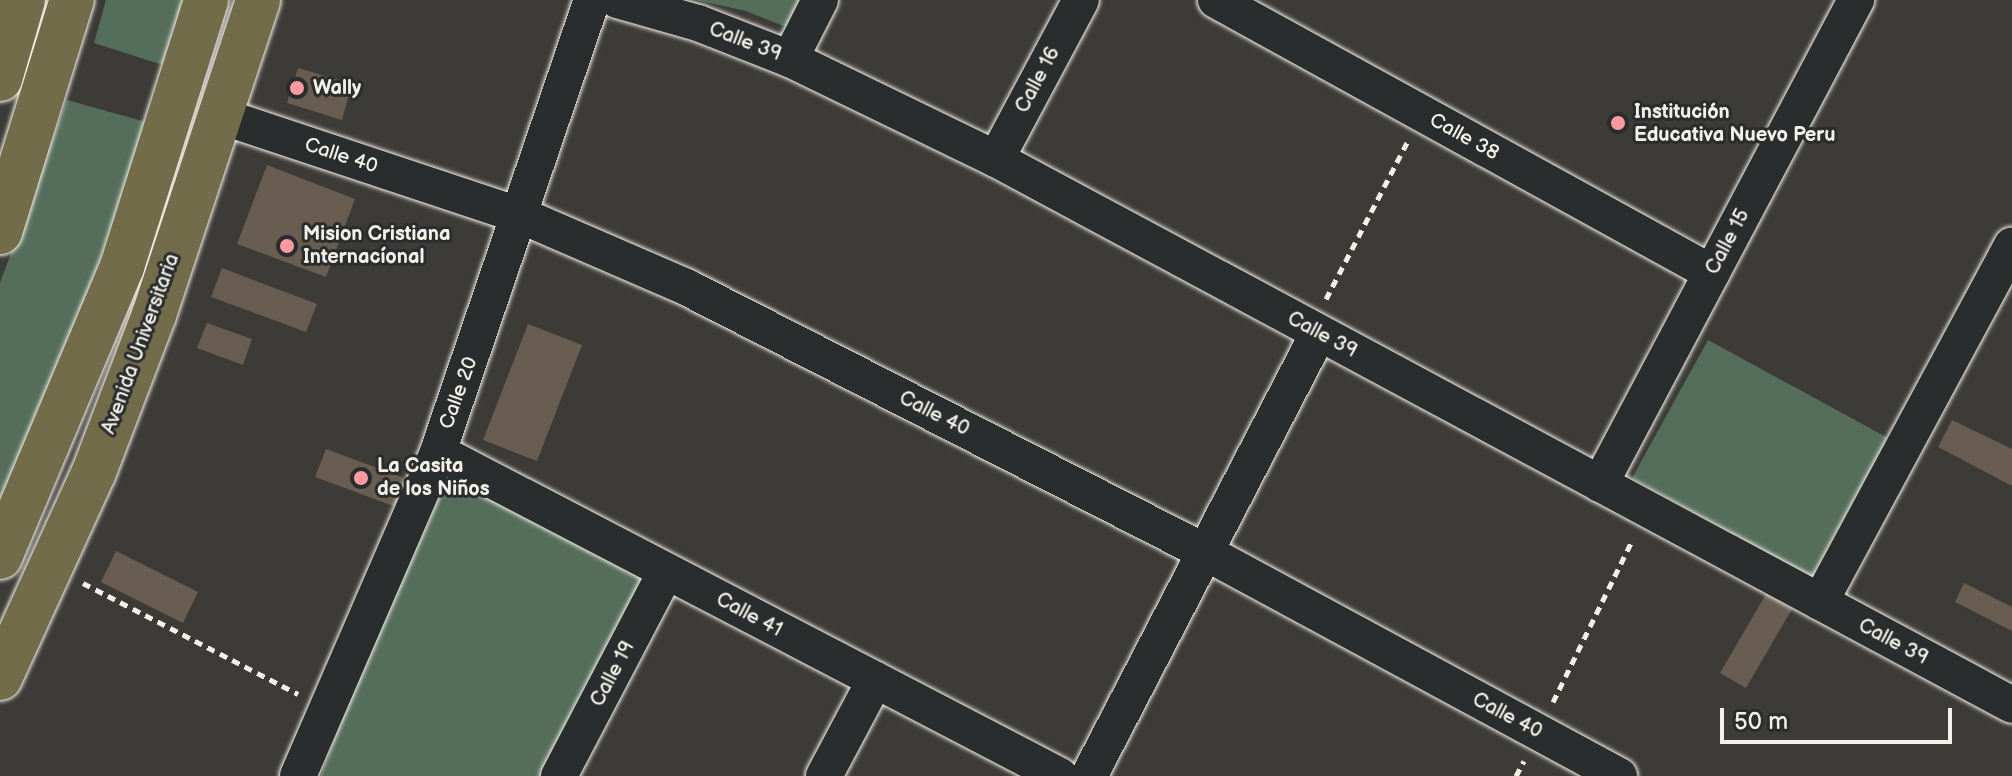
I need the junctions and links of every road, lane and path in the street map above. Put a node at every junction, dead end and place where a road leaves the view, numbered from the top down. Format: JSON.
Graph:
{"nodes":[{"id":1,"x":23,"y":0,"type":"edge"},
{"id":2,"x":72,"y":0,"type":"edge"},
{"id":3,"x":206,"y":0,"type":"edge"},
{"id":4,"x":258,"y":0,"type":"edge"},
{"id":5,"x":592,"y":0,"type":"edge"},
{"id":6,"x":617,"y":0,"type":"edge"},
{"id":7,"x":820,"y":0,"type":"edge"},
{"id":8,"x":1081,"y":0,"type":"edge"},
{"id":9,"x":1216,"y":0,"type":"edge"},
{"id":10,"x":1856,"y":0,"type":"edge"},
{"id":11,"x":790,"y":59,"type":"junction"},
{"id":12,"x":2,"y":66,"type":"edge"},
{"id":13,"x":1423,"y":114,"type":"junction"},
{"id":14,"x":221,"y":116,"type":"junction"},
{"id":15,"x":996,"y":159,"type":"junction"},
{"id":16,"x":522,"y":216,"type":"junction"},
{"id":17,"x":0,"y":232,"type":"edge"},
{"id":18,"x":2012,"y":245,"type":"edge"},
{"id":19,"x":1712,"y":273,"type":"junction"},
{"id":20,"x":1315,"y":331,"type":"junction"},
{"id":21,"x":438,"y":452,"type":"junction"},
{"id":22,"x":1600,"y":484,"type":"junction"},
{"id":23,"x":1647,"y":509,"type":"junction"},
{"id":24,"x":1203,"y":551,"type":"junction"},
{"id":25,"x":0,"y":557,"type":"edge"},
{"id":26,"x":53,"y":567,"type":"junction"},
{"id":27,"x":666,"y":571,"type":"junction"},
{"id":28,"x":1820,"y":602,"type":"junction"},
{"id":29,"x":0,"y":678,"type":"edge"},
{"id":30,"x":875,"y":680,"type":"junction"},
{"id":31,"x":2012,"y":705,"type":"edge"},
{"id":32,"x":327,"y":709,"type":"junction"},
{"id":33,"x":1539,"y":733,"type":"junction"},
{"id":34,"x":298,"y":776,"type":"edge"},
{"id":35,"x":559,"y":776,"type":"edge"},
{"id":36,"x":824,"y":776,"type":"edge"},
{"id":37,"x":1060,"y":776,"type":"edge"},
{"id":38,"x":1089,"y":776,"type":"edge"},
{"id":39,"x":1619,"y":776,"type":"edge"}],
"edges":[{"from":1,"to":12,"type":"main road"},
{"from":2,"to":17,"type":"main road"},
{"from":3,"to":25,"type":"main road"},
{"from":4,"to":14,"type":"main road","name":"Avenida Universitaria"},
{"from":5,"to":16,"type":"street","name":"Calle 20"},
{"from":6,"to":11,"type":"street","name":"Calle 39"},
{"from":7,"to":11,"type":"street"},
{"from":8,"to":15,"type":"street","name":"Calle 16"},
{"from":9,"to":13,"type":"street","name":"Calle 38"},
{"from":10,"to":19,"type":"street","name":"Calle 15"},
{"from":11,"to":15,"type":"street","name":"Calle 39"},
{"from":13,"to":19,"type":"street","name":"Calle 38"},
{"from":13,"to":20,"type":"path"},
{"from":14,"to":16,"type":"street","name":"Calle 40"},
{"from":14,"to":26,"type":"main road","name":"Avenida Universitaria"},
{"from":15,"to":20,"type":"street","name":"Calle 39"},
{"from":16,"to":21,"type":"street","name":"Calle 20"},
{"from":16,"to":24,"type":"street","name":"Calle 40"},
{"from":18,"to":28,"type":"street"},
{"from":19,"to":22,"type":"street","name":"Calle 15"},
{"from":20,"to":22,"type":"street","name":"Calle 39"},
{"from":20,"to":24,"type":"street"},
{"from":21,"to":27,"type":"street","name":"Calle 41"},
{"from":21,"to":32,"type":"street","name":"Calle 20"},
{"from":22,"to":23,"type":"street","name":"Calle 39"},
{"from":23,"to":28,"type":"street","name":"Calle 39"},
{"from":23,"to":33,"type":"path"},
{"from":24,"to":33,"type":"street","name":"Calle 40"},
{"from":24,"to":38,"type":"street"},
{"from":26,"to":29,"type":"main road","name":"Avenida Universitaria"},
{"from":26,"to":32,"type":"path"},
{"from":27,"to":30,"type":"street","name":"Calle 41"},
{"from":27,"to":35,"type":"street","name":"Calle 19"},
{"from":28,"to":31,"type":"street","name":"Calle 39"},
{"from":30,"to":36,"type":"street"},
{"from":30,"to":37,"type":"street","name":"Calle 41"},
{"from":32,"to":34,"type":"street","name":"Calle 20"},
{"from":33,"to":39,"type":"street","name":"Calle 40"}]}
